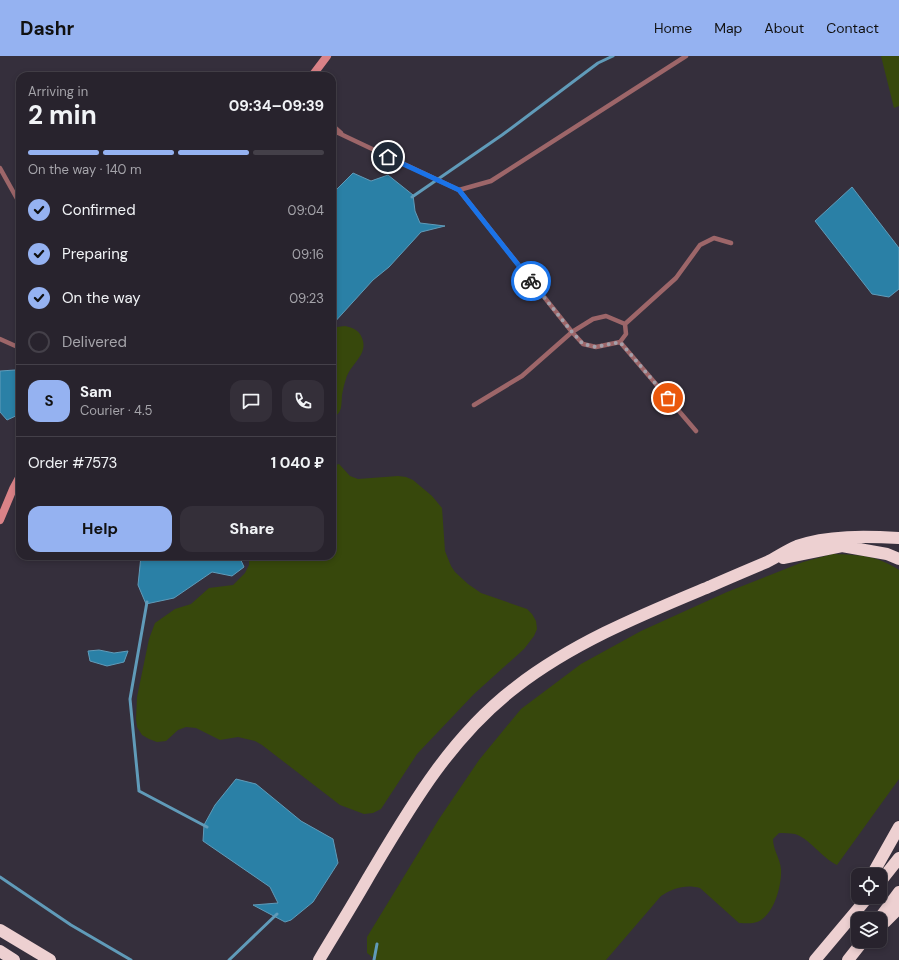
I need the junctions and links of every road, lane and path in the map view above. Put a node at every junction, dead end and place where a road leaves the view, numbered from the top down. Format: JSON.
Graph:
{"nodes":[{"id":1,"x":327,"y":56,"type":"edge"},
{"id":2,"x":686,"y":56,"type":"edge"},
{"id":3,"x":319,"y":67,"type":"junction"},
{"id":4,"x":315,"y":72,"type":"edge"},
{"id":5,"x":318,"y":72,"type":"edge"},
{"id":6,"x":336,"y":128,"type":"edge"},
{"id":7,"x":336,"y":132,"type":"edge"},
{"id":8,"x":336,"y":135,"type":"edge"},
{"id":9,"x":346,"y":137,"type":"junction"},
{"id":10,"x":0,"y":168,"type":"edge"},
{"id":11,"x":459,"y":190,"type":"junction"},
{"id":12,"x":16,"y":197,"type":"edge"},
{"id":13,"x":731,"y":243,"type":"dead end"},
{"id":14,"x":625,"y":324,"type":"junction"},
{"id":15,"x":572,"y":332,"type":"junction"},
{"id":16,"x":0,"y":339,"type":"edge"},
{"id":17,"x":620,"y":342,"type":"junction"},
{"id":18,"x":16,"y":346,"type":"edge"},
{"id":19,"x":474,"y":405,"type":"dead end"},
{"id":20,"x":696,"y":431,"type":"dead end"},
{"id":21,"x":16,"y":483,"type":"edge"},
{"id":22,"x":0,"y":520,"type":"edge"},
{"id":23,"x":899,"y":538,"type":"edge"},
{"id":24,"x":899,"y":560,"type":"edge"},
{"id":25,"x":768,"y":561,"type":"junction"},
{"id":26,"x":899,"y":827,"type":"edge"},
{"id":27,"x":899,"y":858,"type":"edge"},
{"id":28,"x":876,"y":868,"type":"edge"},
{"id":29,"x":887,"y":873,"type":"edge"},
{"id":30,"x":899,"y":892,"type":"edge"},
{"id":31,"x":856,"y":904,"type":"edge"},
{"id":32,"x":862,"y":904,"type":"edge"},
{"id":33,"x":899,"y":908,"type":"edge"},
{"id":34,"x":884,"y":912,"type":"edge"},
{"id":35,"x":887,"y":920,"type":"edge"},
{"id":36,"x":844,"y":926,"type":"junction"},
{"id":37,"x":0,"y":930,"type":"edge"},
{"id":38,"x":858,"y":948,"type":"edge"},
{"id":39,"x":0,"y":952,"type":"edge"},
{"id":40,"x":851,"y":957,"type":"edge"},
{"id":41,"x":14,"y":960,"type":"edge"},
{"id":42,"x":50,"y":960,"type":"edge"},
{"id":43,"x":319,"y":960,"type":"edge"},
{"id":44,"x":815,"y":960,"type":"edge"}],
"edges":[{"from":1,"to":3,"type":"main road"},
{"from":2,"to":11,"type":"lane"},
{"from":3,"to":4,"type":"main road"},
{"from":3,"to":5,"type":"lane"},
{"from":6,"to":9,"type":"lane"},
{"from":7,"to":9,"type":"lane"},
{"from":8,"to":9,"type":"lane"},
{"from":9,"to":11,"type":"lane"},
{"from":10,"to":12,"type":"lane"},
{"from":11,"to":15,"type":"lane"},
{"from":13,"to":14,"type":"lane"},
{"from":14,"to":15,"type":"lane"},
{"from":14,"to":17,"type":"lane"},
{"from":15,"to":17,"type":"lane"},
{"from":15,"to":19,"type":"lane"},
{"from":16,"to":18,"type":"lane"},
{"from":17,"to":20,"type":"lane"},
{"from":21,"to":22,"type":"main road"},
{"from":23,"to":25,"type":"highway"},
{"from":24,"to":25,"type":"highway"},
{"from":25,"to":43,"type":"highway"},
{"from":26,"to":28,"type":"highway"},
{"from":27,"to":29,"type":"highway"},
{"from":30,"to":34,"type":"highway"},
{"from":31,"to":36,"type":"highway"},
{"from":32,"to":36,"type":"highway"},
{"from":33,"to":35,"type":"highway"},
{"from":36,"to":44,"type":"highway"},
{"from":37,"to":42,"type":"highway"},
{"from":38,"to":40,"type":"highway"},
{"from":39,"to":41,"type":"highway"}]}
